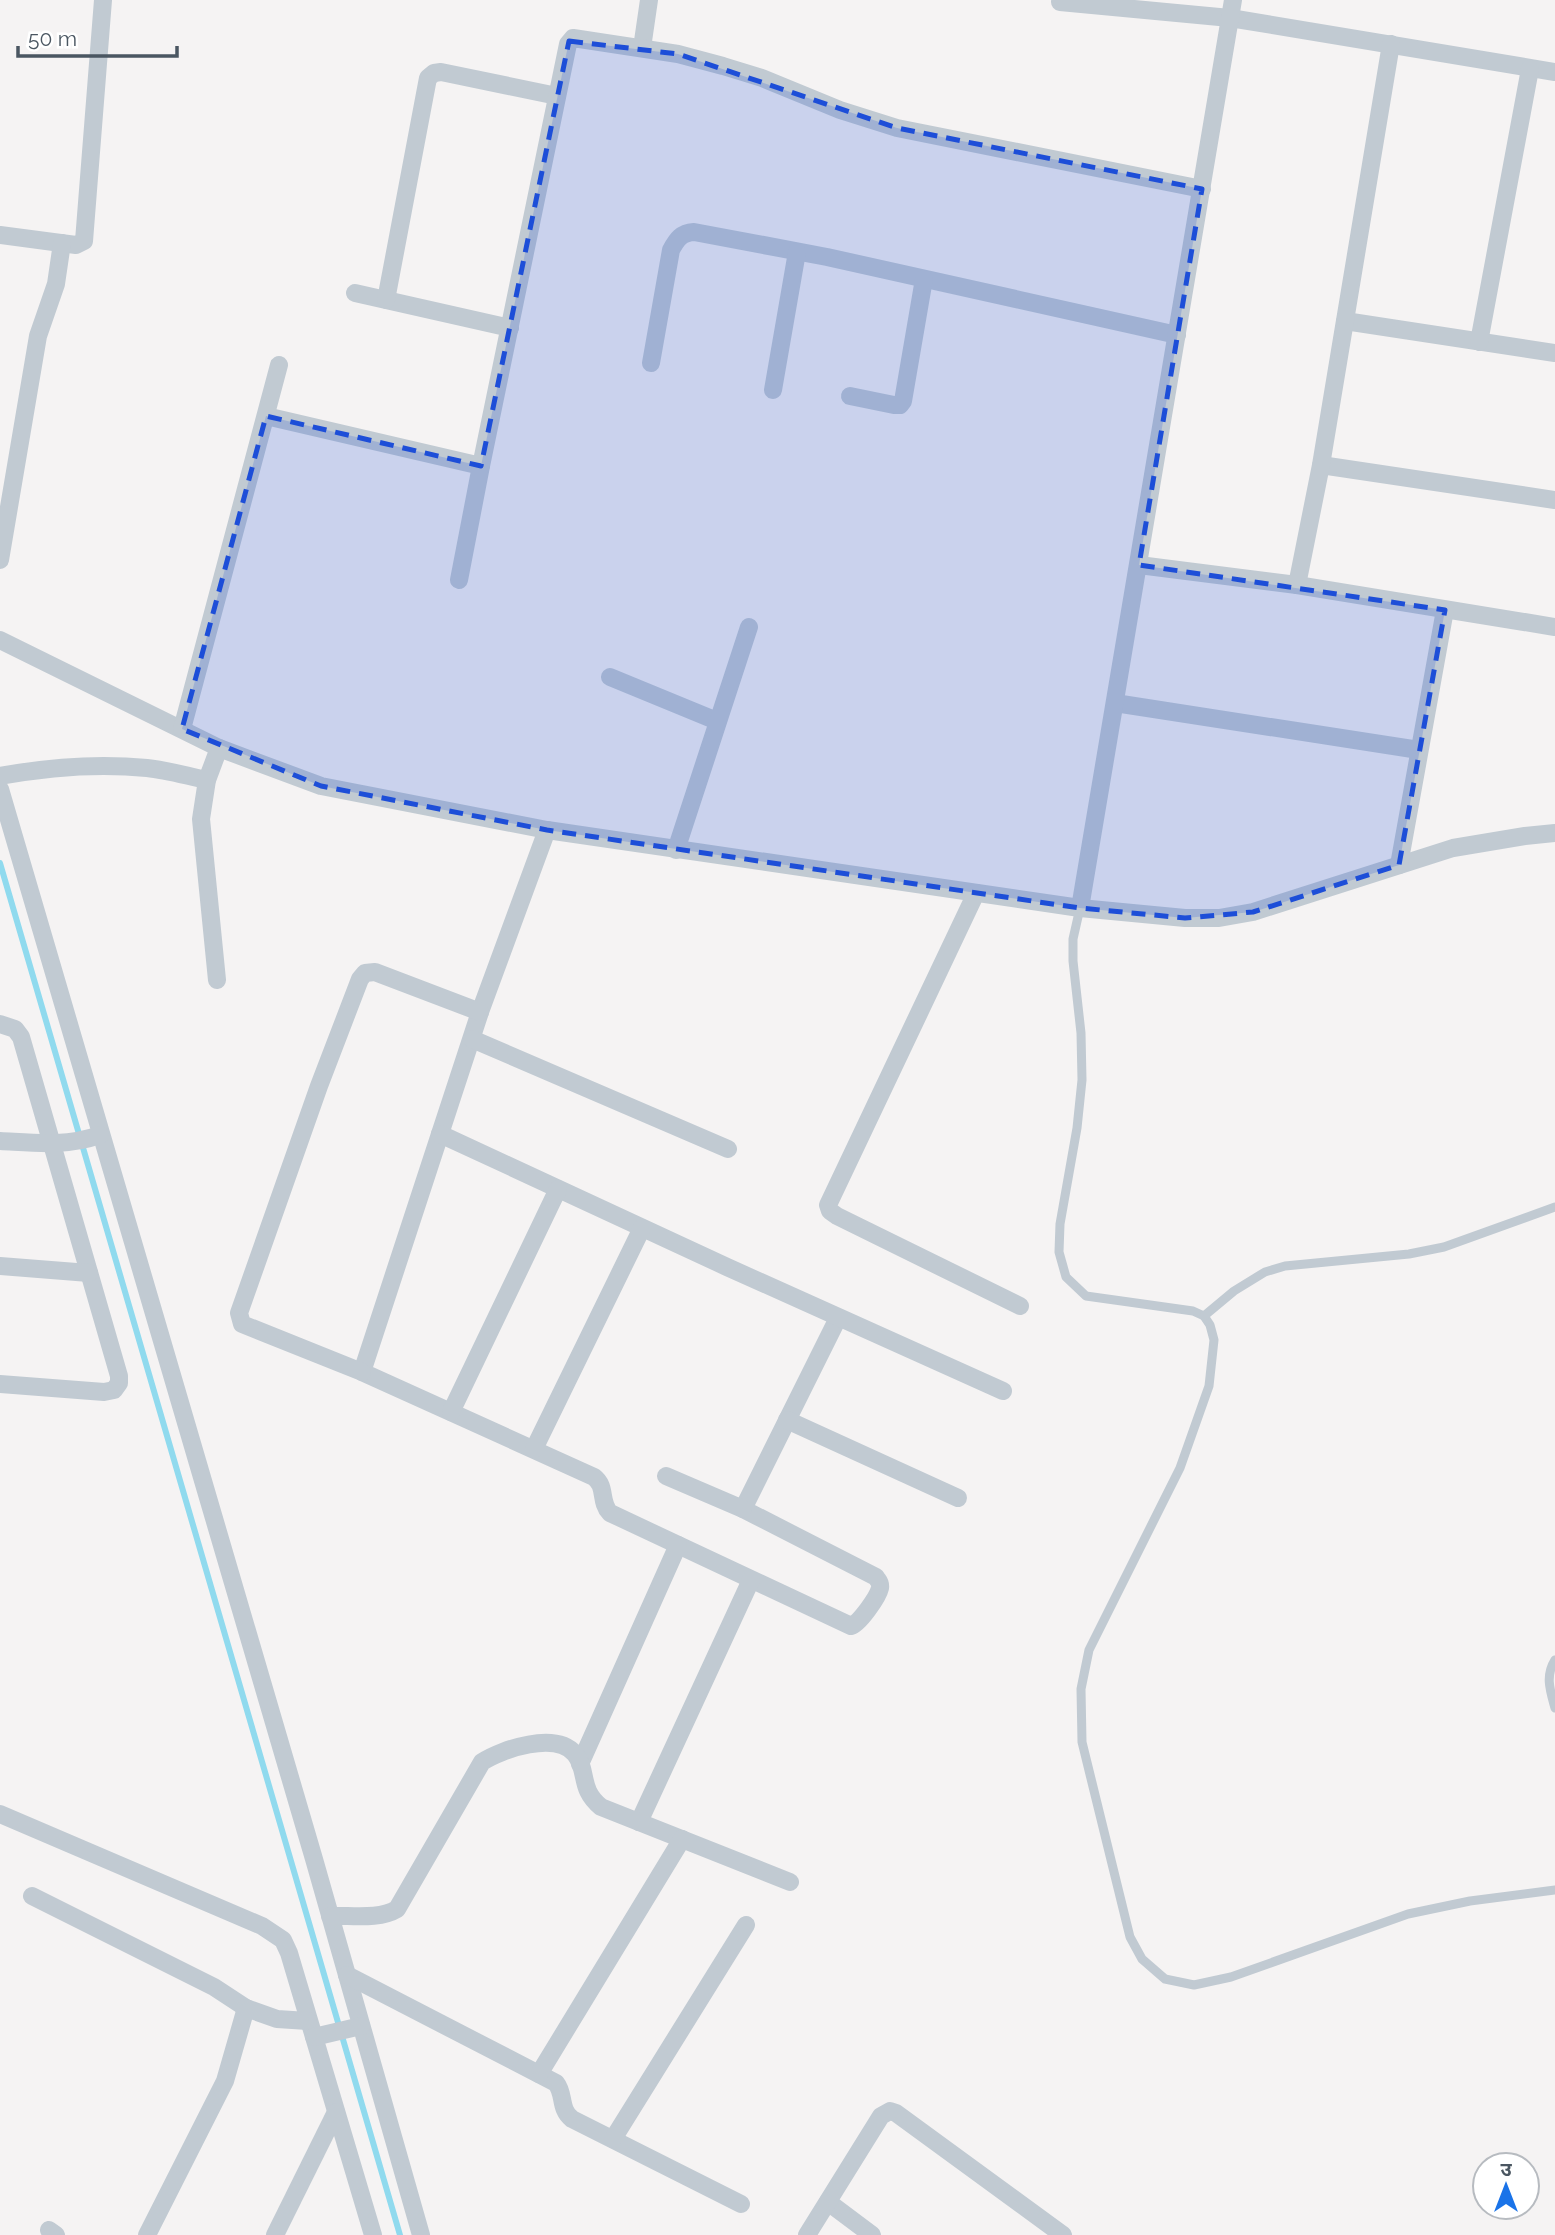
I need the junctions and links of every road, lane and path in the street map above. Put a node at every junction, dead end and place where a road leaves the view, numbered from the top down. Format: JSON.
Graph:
{"nodes":[{"id":1,"x":103,"y":0,"type":"edge"},
{"id":2,"x":649,"y":0,"type":"edge"},
{"id":3,"x":1060,"y":2,"type":"dead end"},
{"id":4,"x":1232,"y":9,"type":"edge"},
{"id":5,"x":1391,"y":44,"type":"junction"},
{"id":6,"x":642,"y":48,"type":"junction"},
{"id":7,"x":1530,"y":69,"type":"junction"},
{"id":8,"x":1555,"y":72,"type":"edge"},
{"id":9,"x":557,"y":96,"type":"junction"},
{"id":10,"x":1202,"y":189,"type":"junction"},
{"id":11,"x":0,"y":235,"type":"edge"},
{"id":12,"x":62,"y":243,"type":"junction"},
{"id":13,"x":797,"y":251,"type":"junction"},
{"id":14,"x":924,"y":279,"type":"junction"},
{"id":15,"x":355,"y":293,"type":"dead end"},
{"id":16,"x":386,"y":300,"type":"junction"},
{"id":17,"x":1345,"y":321,"type":"junction"},
{"id":18,"x":510,"y":328,"type":"junction"},
{"id":19,"x":1177,"y":335,"type":"junction"},
{"id":20,"x":1479,"y":342,"type":"junction"},
{"id":21,"x":1555,"y":353,"type":"edge"},
{"id":22,"x":651,"y":363,"type":"dead end"},
{"id":23,"x":279,"y":365,"type":"dead end"},
{"id":24,"x":773,"y":390,"type":"dead end"},
{"id":25,"x":850,"y":396,"type":"dead end"},
{"id":26,"x":266,"y":416,"type":"junction"},
{"id":27,"x":1321,"y":465,"type":"junction"},
{"id":28,"x":481,"y":466,"type":"junction"},
{"id":29,"x":1555,"y":500,"type":"edge"},
{"id":30,"x":0,"y":560,"type":"edge"},
{"id":31,"x":1139,"y":565,"type":"junction"},
{"id":32,"x":459,"y":580,"type":"dead end"},
{"id":33,"x":1297,"y":585,"type":"junction"},
{"id":34,"x":1445,"y":610,"type":"junction"},
{"id":35,"x":749,"y":627,"type":"dead end"},
{"id":36,"x":1555,"y":627,"type":"edge"},
{"id":37,"x":0,"y":640,"type":"edge"},
{"id":38,"x":610,"y":677,"type":"dead end"},
{"id":39,"x":1115,"y":703,"type":"junction"},
{"id":40,"x":718,"y":721,"type":"junction"},
{"id":41,"x":182,"y":729,"type":"junction"},
{"id":42,"x":219,"y":748,"type":"junction"},
{"id":43,"x":1419,"y":750,"type":"junction"},
{"id":44,"x":0,"y":776,"type":"edge"},
{"id":45,"x":207,"y":780,"type":"junction"},
{"id":46,"x":0,"y":789,"type":"edge"},
{"id":47,"x":547,"y":830,"type":"junction"},
{"id":48,"x":1555,"y":833,"type":"edge"},
{"id":49,"x":676,"y":850,"type":"junction"},
{"id":50,"x":1399,"y":865,"type":"junction"},
{"id":51,"x":976,"y":893,"type":"junction"},
{"id":52,"x":1080,"y":908,"type":"junction"},
{"id":53,"x":217,"y":980,"type":"dead end"},
{"id":54,"x":480,"y":1012,"type":"junction"},
{"id":55,"x":0,"y":1024,"type":"edge"},
{"id":56,"x":472,"y":1039,"type":"junction"},
{"id":57,"x":440,"y":1134,"type":"junction"},
{"id":58,"x":87,"y":1139,"type":"junction"},
{"id":59,"x":0,"y":1141,"type":"edge"},
{"id":60,"x":52,"y":1144,"type":"junction"},
{"id":61,"x":728,"y":1149,"type":"dead end"},
{"id":62,"x":558,"y":1189,"type":"junction"},
{"id":63,"x":1555,"y":1207,"type":"edge"},
{"id":64,"x":642,"y":1228,"type":"junction"},
{"id":65,"x":0,"y":1266,"type":"edge"},
{"id":66,"x":89,"y":1273,"type":"junction"},
{"id":67,"x":1020,"y":1306,"type":"dead end"},
{"id":68,"x":1204,"y":1316,"type":"junction"},
{"id":69,"x":838,"y":1318,"type":"junction"},
{"id":70,"x":362,"y":1372,"type":"junction"},
{"id":71,"x":0,"y":1384,"type":"edge"},
{"id":72,"x":1003,"y":1391,"type":"dead end"},
{"id":73,"x":451,"y":1412,"type":"junction"},
{"id":74,"x":787,"y":1420,"type":"junction"},
{"id":75,"x":534,"y":1449,"type":"junction"},
{"id":76,"x":666,"y":1476,"type":"dead end"},
{"id":77,"x":958,"y":1499,"type":"dead end"},
{"id":78,"x":743,"y":1509,"type":"junction"},
{"id":79,"x":678,"y":1545,"type":"junction"},
{"id":80,"x":751,"y":1580,"type":"junction"},
{"id":81,"x":1555,"y":1660,"type":"edge"},
{"id":82,"x":1555,"y":1707,"type":"edge"},
{"id":83,"x":580,"y":1764,"type":"junction"},
{"id":84,"x":0,"y":1814,"type":"edge"},
{"id":85,"x":639,"y":1822,"type":"junction"},
{"id":86,"x":682,"y":1839,"type":"junction"},
{"id":87,"x":790,"y":1882,"type":"dead end"},
{"id":88,"x":1555,"y":1890,"type":"edge"},
{"id":89,"x":32,"y":1896,"type":"dead end"},
{"id":90,"x":330,"y":1916,"type":"junction"},
{"id":91,"x":746,"y":1925,"type":"dead end"},
{"id":92,"x":347,"y":1975,"type":"junction"},
{"id":93,"x":246,"y":2008,"type":"junction"},
{"id":94,"x":355,"y":2027,"type":"junction"},
{"id":95,"x":317,"y":2031,"type":"junction"},
{"id":96,"x":539,"y":2074,"type":"junction"},
{"id":97,"x":336,"y":2112,"type":"junction"},
{"id":98,"x":613,"y":2139,"type":"junction"},
{"id":99,"x":828,"y":2202,"type":"junction"},
{"id":100,"x":741,"y":2204,"type":"dead end"},
{"id":101,"x":148,"y":2235,"type":"edge"},
{"id":102,"x":275,"y":2235,"type":"edge"},
{"id":103,"x":373,"y":2235,"type":"edge"},
{"id":104,"x":421,"y":2235,"type":"edge"},
{"id":105,"x":807,"y":2235,"type":"edge"},
{"id":106,"x":872,"y":2235,"type":"edge"},
{"id":107,"x":1063,"y":2235,"type":"edge"}],
"edges":[{"from":1,"to":12,"type":"street"},
{"from":2,"to":6,"type":"street"},
{"from":3,"to":4,"type":"street"},
{"from":4,"to":5,"type":"street"},
{"from":4,"to":10,"type":"street"},
{"from":5,"to":7,"type":"street"},
{"from":5,"to":17,"type":"street"},
{"from":6,"to":9,"type":"street"},
{"from":6,"to":10,"type":"street"},
{"from":7,"to":8,"type":"street"},
{"from":7,"to":20,"type":"street"},
{"from":9,"to":16,"type":"street"},
{"from":9,"to":18,"type":"street"},
{"from":10,"to":19,"type":"street"},
{"from":11,"to":12,"type":"street"},
{"from":12,"to":30,"type":"street"},
{"from":13,"to":14,"type":"street"},
{"from":13,"to":22,"type":"street"},
{"from":13,"to":24,"type":"street"},
{"from":14,"to":19,"type":"street"},
{"from":14,"to":25,"type":"street"},
{"from":15,"to":16,"type":"street"},
{"from":16,"to":18,"type":"street"},
{"from":17,"to":20,"type":"street"},
{"from":17,"to":27,"type":"street"},
{"from":18,"to":28,"type":"street"},
{"from":19,"to":31,"type":"street"},
{"from":20,"to":21,"type":"street"},
{"from":23,"to":26,"type":"street"},
{"from":26,"to":28,"type":"street"},
{"from":26,"to":41,"type":"street"},
{"from":27,"to":29,"type":"street"},
{"from":27,"to":33,"type":"street"},
{"from":28,"to":32,"type":"street"},
{"from":31,"to":33,"type":"street"},
{"from":31,"to":39,"type":"street"},
{"from":33,"to":34,"type":"street"},
{"from":34,"to":36,"type":"street"},
{"from":34,"to":43,"type":"street"},
{"from":35,"to":40,"type":"street"},
{"from":37,"to":41,"type":"street"},
{"from":38,"to":40,"type":"street"},
{"from":39,"to":43,"type":"street"},
{"from":39,"to":52,"type":"street"},
{"from":40,"to":49,"type":"street"},
{"from":41,"to":42,"type":"street"},
{"from":42,"to":45,"type":"street"},
{"from":42,"to":47,"type":"street"},
{"from":43,"to":50,"type":"street"},
{"from":44,"to":45,"type":"street"},
{"from":45,"to":53,"type":"street"},
{"from":46,"to":58,"type":"street"},
{"from":47,"to":49,"type":"street"},
{"from":47,"to":54,"type":"street"},
{"from":48,"to":50,"type":"street"},
{"from":49,"to":51,"type":"street"},
{"from":50,"to":52,"type":"street"},
{"from":51,"to":52,"type":"street"},
{"from":51,"to":67,"type":"street"},
{"from":52,"to":68,"type":"lane"},
{"from":54,"to":56,"type":"street"},
{"from":54,"to":70,"type":"street"},
{"from":55,"to":60,"type":"street"},
{"from":56,"to":57,"type":"street"},
{"from":56,"to":61,"type":"street"},
{"from":57,"to":62,"type":"street"},
{"from":57,"to":70,"type":"street"},
{"from":58,"to":60,"type":"street"},
{"from":58,"to":90,"type":"street"},
{"from":59,"to":60,"type":"street"},
{"from":60,"to":66,"type":"street"},
{"from":62,"to":64,"type":"street"},
{"from":62,"to":73,"type":"street"},
{"from":63,"to":68,"type":"lane"},
{"from":64,"to":69,"type":"street"},
{"from":64,"to":75,"type":"street"},
{"from":65,"to":66,"type":"street"},
{"from":66,"to":71,"type":"street"},
{"from":68,"to":88,"type":"lane"},
{"from":69,"to":72,"type":"street"},
{"from":69,"to":74,"type":"street"},
{"from":70,"to":73,"type":"street"},
{"from":73,"to":75,"type":"street"},
{"from":74,"to":77,"type":"street"},
{"from":74,"to":78,"type":"street"},
{"from":75,"to":79,"type":"street"},
{"from":76,"to":78,"type":"street"},
{"from":78,"to":80,"type":"street"},
{"from":79,"to":80,"type":"street"},
{"from":79,"to":83,"type":"street"},
{"from":80,"to":85,"type":"street"},
{"from":81,"to":82,"type":"lane"},
{"from":83,"to":85,"type":"street"},
{"from":83,"to":90,"type":"street"},
{"from":84,"to":95,"type":"street"},
{"from":85,"to":86,"type":"street"},
{"from":86,"to":87,"type":"street"},
{"from":86,"to":96,"type":"street"},
{"from":89,"to":93,"type":"street"},
{"from":90,"to":92,"type":"street"},
{"from":91,"to":98,"type":"street"},
{"from":92,"to":94,"type":"street"},
{"from":92,"to":96,"type":"street"},
{"from":93,"to":95,"type":"street"},
{"from":93,"to":101,"type":"street"},
{"from":94,"to":95,"type":"street"},
{"from":94,"to":104,"type":"street"},
{"from":95,"to":97,"type":"street"},
{"from":96,"to":98,"type":"street"},
{"from":97,"to":102,"type":"street"},
{"from":97,"to":103,"type":"street"},
{"from":98,"to":100,"type":"street"},
{"from":99,"to":105,"type":"street"},
{"from":99,"to":106,"type":"street"},
{"from":99,"to":107,"type":"street"}]}
